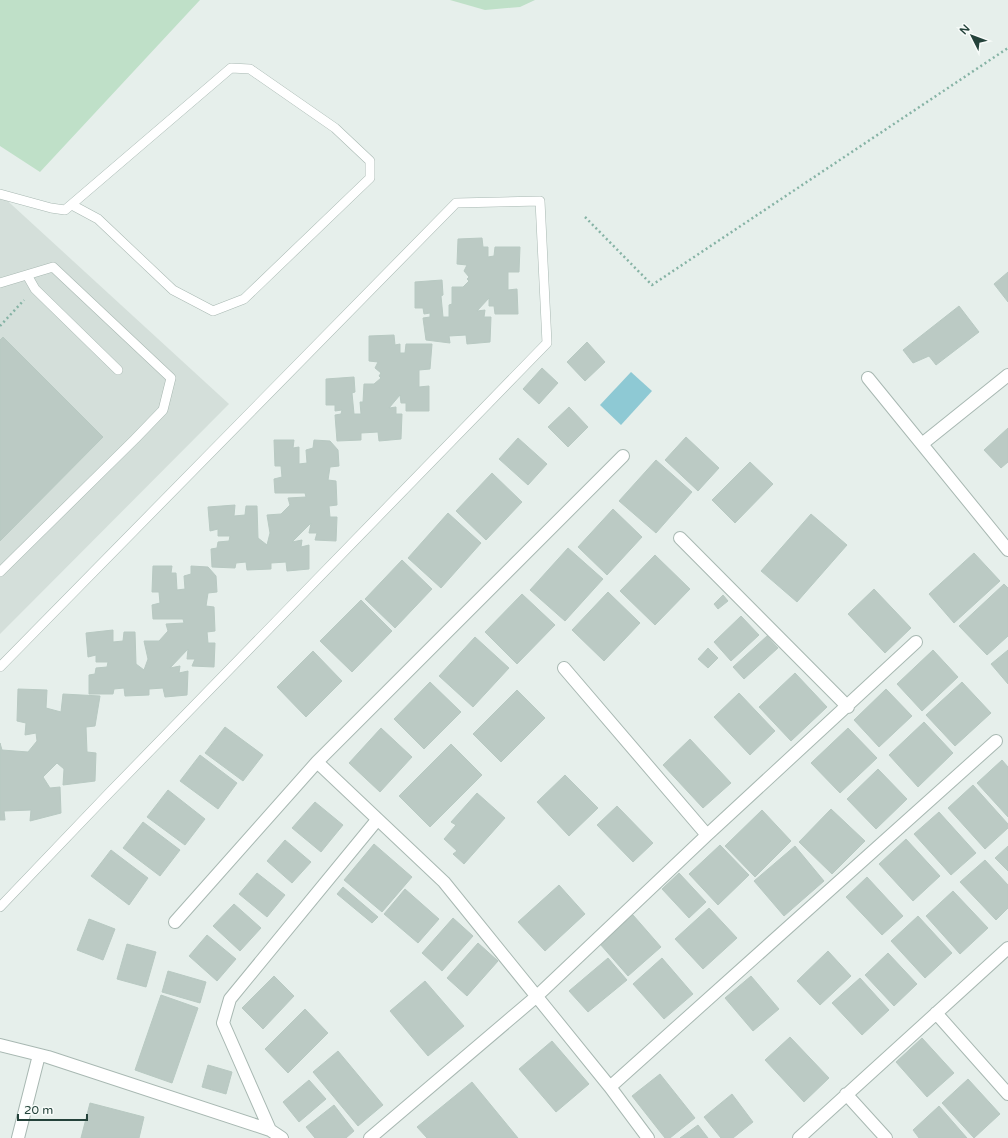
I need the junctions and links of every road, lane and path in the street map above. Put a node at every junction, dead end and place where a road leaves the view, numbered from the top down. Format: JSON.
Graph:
{"nodes":[{"id":1,"x":1008,"y":48,"type":"edge"},
{"id":2,"x":0,"y":194,"type":"edge"},
{"id":3,"x":72,"y":205,"type":"junction"},
{"id":4,"x":584,"y":217,"type":"dead end"},
{"id":5,"x":27,"y":275,"type":"junction"},
{"id":6,"x":0,"y":283,"type":"edge"},
{"id":7,"x":118,"y":370,"type":"dead end"},
{"id":8,"x":1008,"y":375,"type":"edge"},
{"id":9,"x":868,"y":378,"type":"dead end"},
{"id":10,"x":922,"y":444,"type":"junction"},
{"id":11,"x":623,"y":456,"type":"dead end"},
{"id":12,"x":680,"y":538,"type":"dead end"},
{"id":13,"x":1008,"y":550,"type":"edge"},
{"id":14,"x":0,"y":572,"type":"edge"},
{"id":15,"x":916,"y":642,"type":"dead end"},
{"id":16,"x":0,"y":666,"type":"edge"},
{"id":17,"x":564,"y":668,"type":"dead end"},
{"id":18,"x":848,"y":707,"type":"junction"},
{"id":19,"x":996,"y":741,"type":"dead end"},
{"id":20,"x":317,"y":762,"type":"junction"},
{"id":21,"x":377,"y":820,"type":"junction"},
{"id":22,"x":707,"y":835,"type":"junction"},
{"id":23,"x":0,"y":907,"type":"edge"},
{"id":24,"x":175,"y":922,"type":"dead end"},
{"id":25,"x":1008,"y":948,"type":"edge"},
{"id":26,"x":537,"y":996,"type":"junction"},
{"id":27,"x":936,"y":1014,"type":"junction"},
{"id":28,"x":0,"y":1045,"type":"edge"},
{"id":29,"x":39,"y":1055,"type":"junction"},
{"id":30,"x":610,"y":1087,"type":"junction"},
{"id":31,"x":846,"y":1094,"type":"junction"},
{"id":32,"x":1008,"y":1094,"type":"edge"},
{"id":33,"x":270,"y":1130,"type":"junction"},
{"id":34,"x":18,"y":1138,"type":"edge"},
{"id":35,"x":282,"y":1138,"type":"edge"},
{"id":36,"x":370,"y":1138,"type":"edge"},
{"id":37,"x":648,"y":1138,"type":"edge"},
{"id":38,"x":799,"y":1138,"type":"edge"},
{"id":39,"x":886,"y":1138,"type":"edge"}],
"edges":[{"from":1,"to":4,"type":"path"},
{"from":2,"to":3,"type":"lane"},
{"from":3,"to":3,"type":"lane"},
{"from":5,"to":6,"type":"lane"},
{"from":5,"to":7,"type":"lane"},
{"from":5,"to":14,"type":"lane"},
{"from":8,"to":10,"type":"street"},
{"from":9,"to":10,"type":"street"},
{"from":10,"to":13,"type":"street"},
{"from":11,"to":20,"type":"street"},
{"from":12,"to":18,"type":"street"},
{"from":15,"to":18,"type":"street"},
{"from":16,"to":23,"type":"lane"},
{"from":17,"to":22,"type":"street"},
{"from":18,"to":22,"type":"street"},
{"from":19,"to":30,"type":"street"},
{"from":20,"to":21,"type":"street"},
{"from":20,"to":24,"type":"street"},
{"from":21,"to":26,"type":"street"},
{"from":21,"to":33,"type":"street"},
{"from":22,"to":26,"type":"street"},
{"from":25,"to":27,"type":"street"},
{"from":26,"to":30,"type":"street"},
{"from":26,"to":36,"type":"street"},
{"from":27,"to":31,"type":"street"},
{"from":27,"to":32,"type":"street"},
{"from":28,"to":29,"type":"street"},
{"from":29,"to":33,"type":"street"},
{"from":29,"to":34,"type":"street"},
{"from":30,"to":37,"type":"street"},
{"from":31,"to":38,"type":"street"},
{"from":31,"to":39,"type":"street"},
{"from":33,"to":35,"type":"street"}]}
